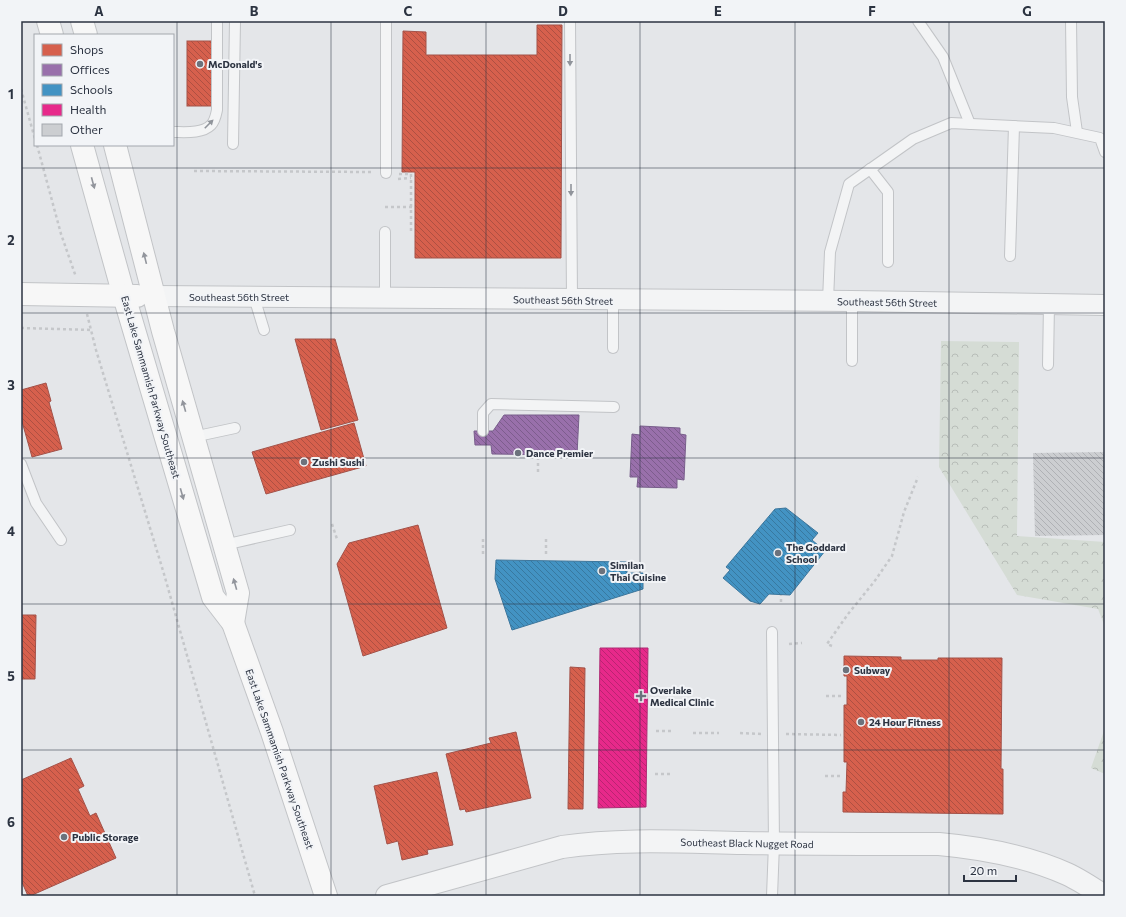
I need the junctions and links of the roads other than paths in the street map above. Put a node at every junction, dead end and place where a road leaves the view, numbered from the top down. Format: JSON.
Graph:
{"nodes":[{"id":1,"x":48,"y":21,"type":"edge"},
{"id":2,"x":82,"y":21,"type":"edge"},
{"id":3,"x":217,"y":21,"type":"edge"},
{"id":4,"x":235,"y":21,"type":"edge"},
{"id":5,"x":386,"y":21,"type":"edge"},
{"id":6,"x":570,"y":21,"type":"edge"},
{"id":7,"x":918,"y":21,"type":"edge"},
{"id":8,"x":1071,"y":21,"type":"edge"},
{"id":9,"x":52,"y":34,"type":"edge"},
{"id":10,"x":86,"y":34,"type":"edge"},
{"id":11,"x":970,"y":124,"type":"junction"},
{"id":12,"x":1014,"y":126,"type":"junction"},
{"id":13,"x":174,"y":132,"type":"edge"},
{"id":14,"x":1077,"y":132,"type":"junction"},
{"id":15,"x":232,"y":144,"type":"dead end"},
{"id":16,"x":82,"y":146,"type":"edge"},
{"id":17,"x":115,"y":146,"type":"edge"},
{"id":18,"x":1105,"y":152,"type":"edge"},
{"id":19,"x":870,"y":169,"type":"junction"},
{"id":20,"x":386,"y":173,"type":"dead end"},
{"id":21,"x":385,"y":232,"type":"dead end"},
{"id":22,"x":1010,"y":256,"type":"dead end"},
{"id":23,"x":888,"y":262,"type":"dead end"},
{"id":24,"x":21,"y":294,"type":"edge"},
{"id":25,"x":124,"y":296,"type":"junction"},
{"id":26,"x":154,"y":296,"type":"junction"},
{"id":27,"x":254,"y":296,"type":"junction"},
{"id":28,"x":385,"y":298,"type":"junction"},
{"id":29,"x":572,"y":300,"type":"junction"},
{"id":30,"x":612,"y":300,"type":"junction"},
{"id":31,"x":828,"y":301,"type":"junction"},
{"id":32,"x":852,"y":301,"type":"junction"},
{"id":33,"x":1049,"y":304,"type":"junction"},
{"id":34,"x":1105,"y":305,"type":"edge"},
{"id":35,"x":264,"y":330,"type":"dead end"},
{"id":36,"x":613,"y":348,"type":"dead end"},
{"id":37,"x":852,"y":361,"type":"dead end"},
{"id":38,"x":1048,"y":365,"type":"dead end"},
{"id":39,"x":614,"y":407,"type":"dead end"},
{"id":40,"x":235,"y":428,"type":"dead end"},
{"id":41,"x":483,"y":431,"type":"dead end"},
{"id":42,"x":193,"y":437,"type":"junction"},
{"id":43,"x":21,"y":464,"type":"edge"},
{"id":44,"x":290,"y":530,"type":"dead end"},
{"id":45,"x":61,"y":540,"type":"dead end"},
{"id":46,"x":224,"y":545,"type":"junction"},
{"id":47,"x":232,"y":623,"type":"junction"},
{"id":48,"x":772,"y":632,"type":"dead end"},
{"id":49,"x":774,"y":844,"type":"junction"},
{"id":50,"x":326,"y":896,"type":"edge"},
{"id":51,"x":387,"y":896,"type":"edge"},
{"id":52,"x":772,"y":896,"type":"edge"},
{"id":53,"x":1104,"y":896,"type":"edge"}],
"edges":[{"from":1,"to":9,"type":"main road"},
{"from":2,"to":10,"type":"main road"},
{"from":13,"to":3,"type":"lane","one_way":true},
{"from":4,"to":15,"type":"lane"},
{"from":5,"to":20,"type":"lane"},
{"from":6,"to":29,"type":"lane","one_way":true},
{"from":7,"to":11,"type":"lane"},
{"from":8,"to":14,"type":"lane"},
{"from":11,"to":12,"type":"lane"},
{"from":11,"to":19,"type":"lane"},
{"from":12,"to":14,"type":"lane"},
{"from":12,"to":22,"type":"lane"},
{"from":14,"to":18,"type":"lane"},
{"from":16,"to":25,"type":"main road","name":"East Lake Sammamish Parkway Southeast","one_way":true},
{"from":26,"to":17,"type":"main road","one_way":true},
{"from":19,"to":23,"type":"lane"},
{"from":19,"to":31,"type":"lane"},
{"from":21,"to":28,"type":"lane"},
{"from":24,"to":25,"type":"main road","name":"Southeast 56th Street"},
{"from":25,"to":26,"type":"main road","name":"Southeast 56th Street"},
{"from":25,"to":47,"type":"main road","name":"East Lake Sammamish Parkway Southeast","one_way":true},
{"from":26,"to":27,"type":"street","name":"Southeast 56th Street"},
{"from":42,"to":26,"type":"main road","one_way":true},
{"from":27,"to":28,"type":"street","name":"Southeast 56th Street"},
{"from":27,"to":35,"type":"lane"},
{"from":28,"to":29,"type":"street","name":"Southeast 56th Street"},
{"from":29,"to":30,"type":"street","name":"Southeast 56th Street"},
{"from":30,"to":31,"type":"street","name":"Southeast 56th Street"},
{"from":30,"to":36,"type":"lane"},
{"from":31,"to":32,"type":"street","name":"Southeast 56th Street"},
{"from":32,"to":33,"type":"street","name":"Southeast 56th Street"},
{"from":32,"to":37,"type":"lane"},
{"from":33,"to":34,"type":"street","name":"Southeast 56th Street"},
{"from":33,"to":38,"type":"lane"},
{"from":39,"to":41,"type":"lane"},
{"from":40,"to":42,"type":"lane"},
{"from":42,"to":46,"type":"main road"},
{"from":43,"to":45,"type":"lane"},
{"from":44,"to":46,"type":"lane"},
{"from":47,"to":46,"type":"main road","one_way":true},
{"from":47,"to":50,"type":"main road","name":"East Lake Sammamish Parkway Southeast"},
{"from":48,"to":49,"type":"lane"},
{"from":49,"to":51,"type":"street","name":"Southeast Black Nugget Road"},
{"from":49,"to":52,"type":"lane"},
{"from":49,"to":53,"type":"street","name":"Southeast Black Nugget Road"}]}
